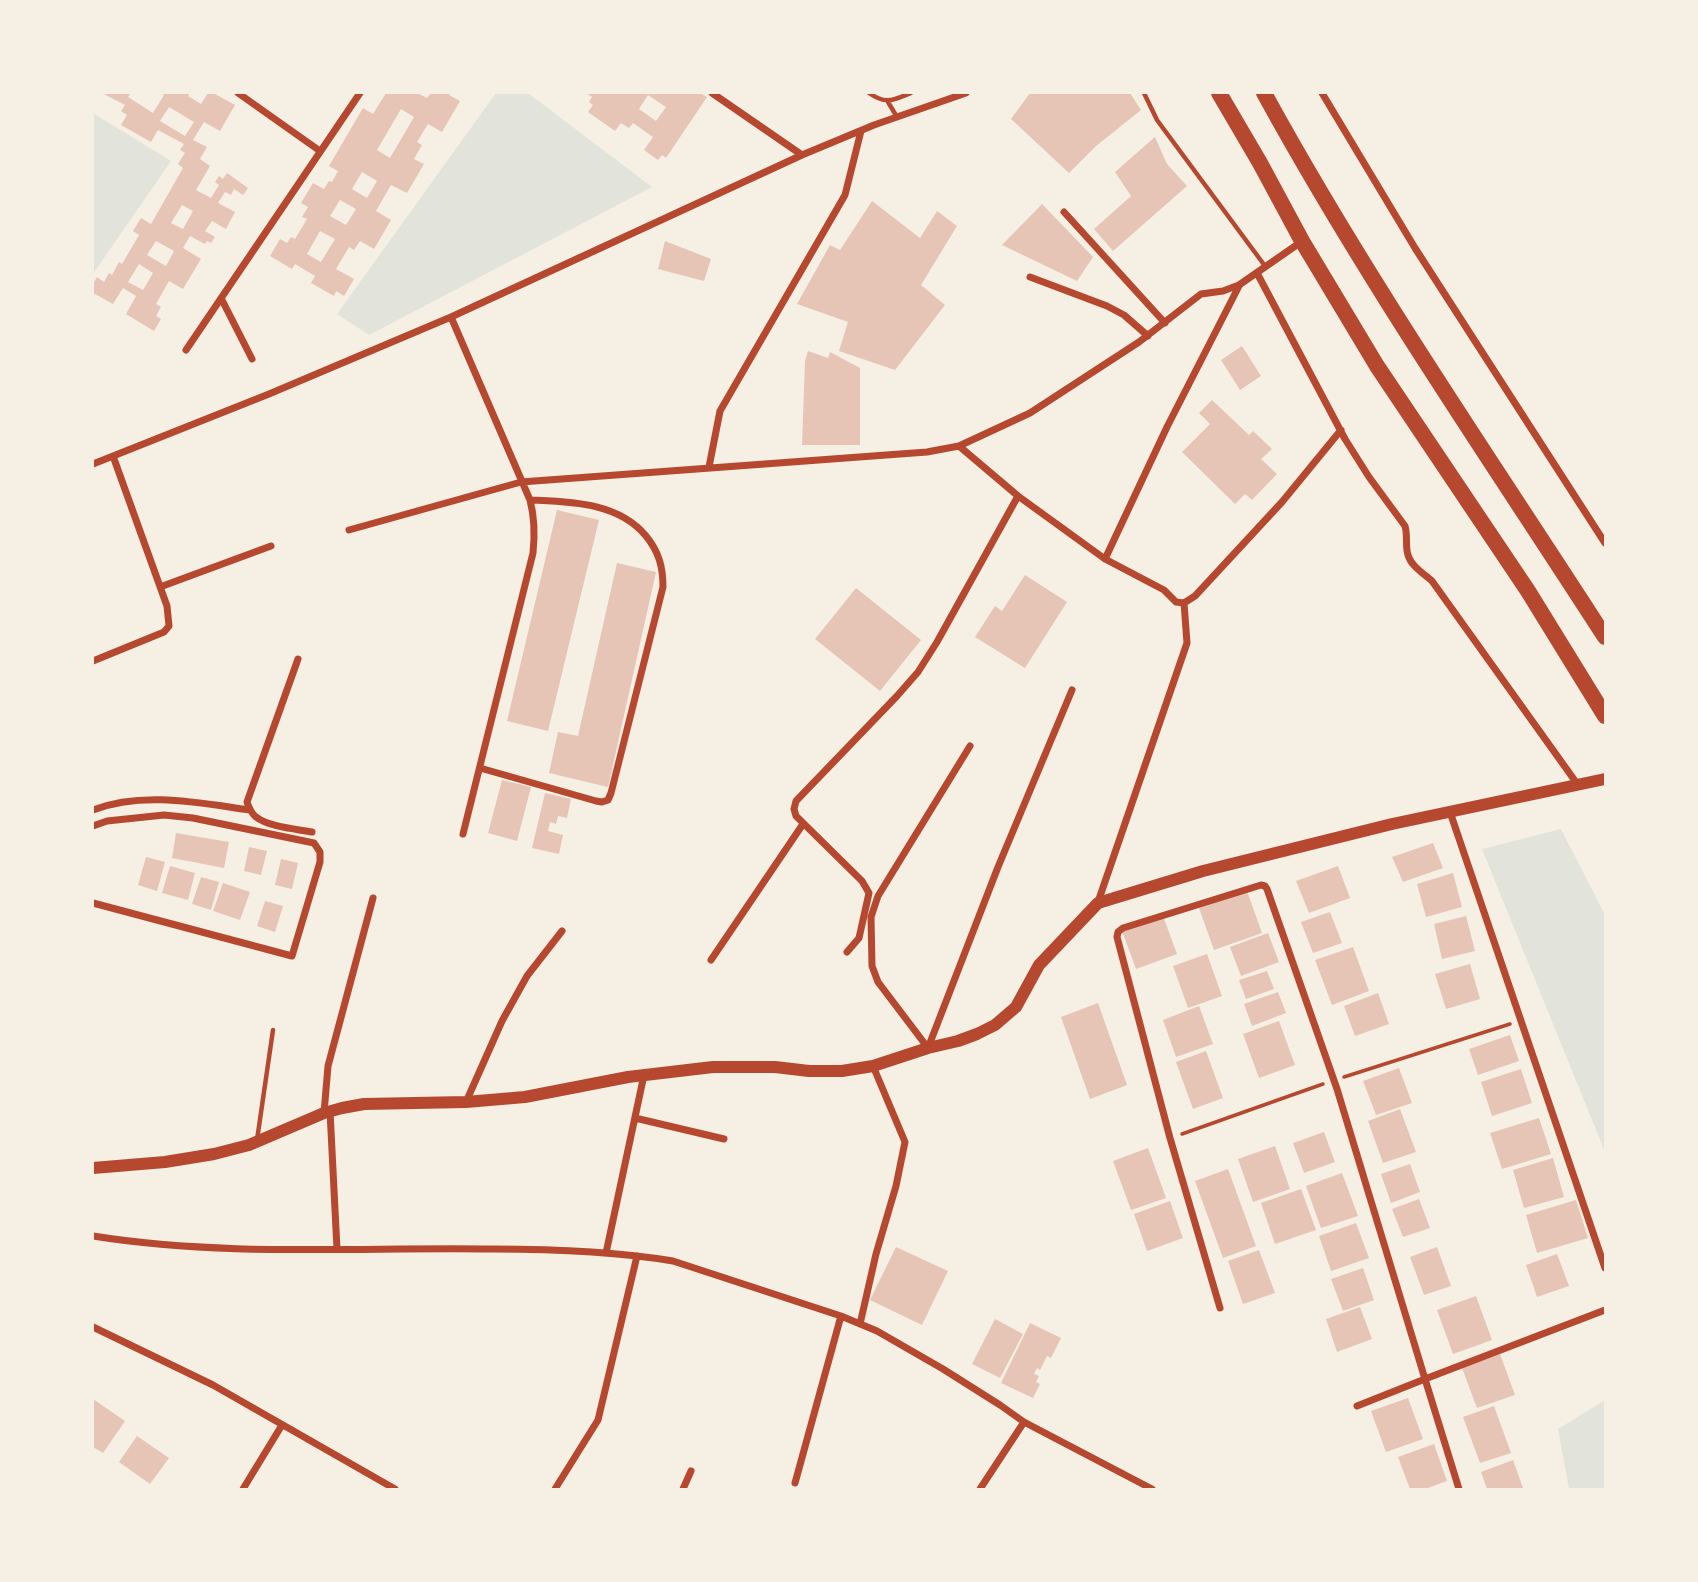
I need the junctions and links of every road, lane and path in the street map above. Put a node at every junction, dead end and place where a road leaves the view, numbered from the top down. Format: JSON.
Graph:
{"nodes":[{"id":1,"x":238,"y":93,"type":"edge"},
{"id":2,"x":360,"y":93,"type":"edge"},
{"id":3,"x":712,"y":93,"type":"edge"},
{"id":4,"x":869,"y":93,"type":"edge"},
{"id":5,"x":911,"y":93,"type":"edge"},
{"id":6,"x":966,"y":93,"type":"edge"},
{"id":7,"x":1144,"y":93,"type":"edge"},
{"id":8,"x":1219,"y":93,"type":"edge"},
{"id":9,"x":1264,"y":93,"type":"edge"},
{"id":10,"x":1322,"y":93,"type":"edge"},
{"id":11,"x":888,"y":102,"type":"junction"},
{"id":12,"x":897,"y":117,"type":"junction"},
{"id":13,"x":861,"y":131,"type":"junction"},
{"id":14,"x":320,"y":151,"type":"junction"},
{"id":15,"x":802,"y":155,"type":"junction"},
{"id":16,"x":1064,"y":212,"type":"dead end"},
{"id":17,"x":1302,"y":241,"type":"junction"},
{"id":18,"x":1265,"y":267,"type":"junction"},
{"id":19,"x":1257,"y":273,"type":"junction"},
{"id":20,"x":1030,"y":277,"type":"dead end"},
{"id":21,"x":1239,"y":285,"type":"junction"},
{"id":22,"x":221,"y":298,"type":"junction"},
{"id":23,"x":451,"y":317,"type":"junction"},
{"id":24,"x":1165,"y":323,"type":"junction"},
{"id":25,"x":1148,"y":336,"type":"junction"},
{"id":26,"x":186,"y":351,"type":"dead end"},
{"id":27,"x":252,"y":359,"type":"dead end"},
{"id":28,"x":1341,"y":430,"type":"junction"},
{"id":29,"x":959,"y":446,"type":"junction"},
{"id":30,"x":113,"y":456,"type":"junction"},
{"id":31,"x":93,"y":464,"type":"edge"},
{"id":32,"x":709,"y":467,"type":"junction"},
{"id":33,"x":521,"y":482,"type":"junction"},
{"id":34,"x":1018,"y":496,"type":"junction"},
{"id":35,"x":530,"y":500,"type":"junction"},
{"id":36,"x":349,"y":530,"type":"dead end"},
{"id":37,"x":1605,"y":543,"type":"edge"},
{"id":38,"x":271,"y":546,"type":"dead end"},
{"id":39,"x":1105,"y":559,"type":"junction"},
{"id":40,"x":160,"y":587,"type":"junction"},
{"id":41,"x":1184,"y":603,"type":"junction"},
{"id":42,"x":1605,"y":637,"type":"edge"},
{"id":43,"x":298,"y":659,"type":"dead end"},
{"id":44,"x":93,"y":661,"type":"edge"},
{"id":45,"x":1072,"y":690,"type":"dead end"},
{"id":46,"x":1605,"y":716,"type":"edge"},
{"id":47,"x":970,"y":746,"type":"dead end"},
{"id":48,"x":480,"y":768,"type":"junction"},
{"id":49,"x":1605,"y":779,"type":"edge"},
{"id":50,"x":1578,"y":785,"type":"junction"},
{"id":51,"x":93,"y":810,"type":"edge"},
{"id":52,"x":250,"y":810,"type":"junction"},
{"id":53,"x":1450,"y":811,"type":"junction"},
{"id":54,"x":803,"y":824,"type":"junction"},
{"id":55,"x":93,"y":826,"type":"edge"},
{"id":56,"x":312,"y":832,"type":"dead end"},
{"id":57,"x":463,"y":834,"type":"dead end"},
{"id":58,"x":373,"y":898,"type":"dead end"},
{"id":59,"x":93,"y":903,"type":"edge"},
{"id":60,"x":1098,"y":904,"type":"junction"},
{"id":61,"x":562,"y":931,"type":"dead end"},
{"id":62,"x":847,"y":952,"type":"dead end"},
{"id":63,"x":711,"y":960,"type":"dead end"},
{"id":64,"x":273,"y":1030,"type":"dead end"},
{"id":65,"x":928,"y":1048,"type":"junction"},
{"id":66,"x":873,"y":1066,"type":"junction"},
{"id":67,"x":644,"y":1075,"type":"junction"},
{"id":68,"x":466,"y":1102,"type":"junction"},
{"id":69,"x":327,"y":1112,"type":"junction"},
{"id":70,"x":635,"y":1118,"type":"junction"},
{"id":71,"x":724,"y":1139,"type":"dead end"},
{"id":72,"x":257,"y":1141,"type":"junction"},
{"id":73,"x":93,"y":1168,"type":"edge"},
{"id":74,"x":93,"y":1236,"type":"edge"},
{"id":75,"x":337,"y":1250,"type":"junction"},
{"id":76,"x":606,"y":1253,"type":"junction"},
{"id":77,"x":637,"y":1256,"type":"junction"},
{"id":78,"x":1605,"y":1268,"type":"edge"},
{"id":79,"x":1220,"y":1308,"type":"dead end"},
{"id":80,"x":1605,"y":1310,"type":"edge"},
{"id":81,"x":841,"y":1316,"type":"junction"},
{"id":82,"x":860,"y":1324,"type":"junction"},
{"id":83,"x":93,"y":1327,"type":"edge"},
{"id":84,"x":1425,"y":1379,"type":"junction"},
{"id":85,"x":1357,"y":1406,"type":"dead end"},
{"id":86,"x":1024,"y":1422,"type":"junction"},
{"id":87,"x":282,"y":1424,"type":"junction"},
{"id":88,"x":691,"y":1471,"type":"dead end"},
{"id":89,"x":795,"y":1483,"type":"dead end"},
{"id":90,"x":243,"y":1489,"type":"edge"},
{"id":91,"x":396,"y":1489,"type":"edge"},
{"id":92,"x":555,"y":1489,"type":"edge"},
{"id":93,"x":683,"y":1489,"type":"edge"},
{"id":94,"x":980,"y":1489,"type":"edge"},
{"id":95,"x":1152,"y":1489,"type":"edge"},
{"id":96,"x":1459,"y":1489,"type":"edge"}],
"edges":[{"from":1,"to":14,"type":"street"},
{"from":2,"to":14,"type":"street"},
{"from":3,"to":15,"type":"street"},
{"from":4,"to":11,"type":"lane"},
{"from":5,"to":11,"type":"lane"},
{"from":6,"to":12,"type":"street"},
{"from":7,"to":18,"type":"lane"},
{"from":8,"to":17,"type":"main road"},
{"from":9,"to":42,"type":"main road"},
{"from":10,"to":37,"type":"street"},
{"from":11,"to":12,"type":"lane"},
{"from":12,"to":13,"type":"street"},
{"from":13,"to":15,"type":"street"},
{"from":13,"to":32,"type":"street"},
{"from":14,"to":22,"type":"street"},
{"from":15,"to":23,"type":"street"},
{"from":16,"to":24,"type":"street"},
{"from":17,"to":18,"type":"street"},
{"from":17,"to":46,"type":"main road"},
{"from":18,"to":19,"type":"street"},
{"from":19,"to":21,"type":"street"},
{"from":19,"to":28,"type":"street"},
{"from":20,"to":25,"type":"street"},
{"from":21,"to":24,"type":"street"},
{"from":21,"to":39,"type":"street"},
{"from":22,"to":26,"type":"street"},
{"from":22,"to":27,"type":"street"},
{"from":23,"to":30,"type":"street"},
{"from":23,"to":33,"type":"street"},
{"from":24,"to":25,"type":"street"},
{"from":25,"to":29,"type":"street"},
{"from":28,"to":41,"type":"street"},
{"from":28,"to":50,"type":"street"},
{"from":29,"to":32,"type":"street"},
{"from":29,"to":34,"type":"street"},
{"from":30,"to":31,"type":"street"},
{"from":30,"to":40,"type":"street"},
{"from":32,"to":33,"type":"street"},
{"from":33,"to":35,"type":"street"},
{"from":33,"to":36,"type":"street"},
{"from":34,"to":39,"type":"street"},
{"from":34,"to":54,"type":"street"},
{"from":35,"to":48,"type":"street"},
{"from":35,"to":48,"type":"street"},
{"from":38,"to":40,"type":"street"},
{"from":39,"to":41,"type":"street"},
{"from":40,"to":44,"type":"street"},
{"from":41,"to":60,"type":"street"},
{"from":43,"to":52,"type":"street"},
{"from":45,"to":65,"type":"street"},
{"from":47,"to":65,"type":"street"},
{"from":48,"to":57,"type":"street"},
{"from":49,"to":50,"type":"street"},
{"from":50,"to":53,"type":"street"},
{"from":51,"to":52,"type":"street"},
{"from":52,"to":56,"type":"street"},
{"from":53,"to":60,"type":"street"},
{"from":53,"to":78,"type":"street"},
{"from":54,"to":62,"type":"street"},
{"from":54,"to":63,"type":"street"},
{"from":55,"to":59,"type":"street"},
{"from":58,"to":69,"type":"street"},
{"from":60,"to":65,"type":"street"},
{"from":61,"to":68,"type":"street"},
{"from":64,"to":72,"type":"lane"},
{"from":65,"to":66,"type":"street"},
{"from":66,"to":67,"type":"street"},
{"from":66,"to":82,"type":"street"},
{"from":67,"to":68,"type":"street"},
{"from":67,"to":70,"type":"street"},
{"from":68,"to":69,"type":"street"},
{"from":69,"to":72,"type":"street"},
{"from":69,"to":75,"type":"street"},
{"from":70,"to":71,"type":"street"},
{"from":70,"to":76,"type":"street"},
{"from":72,"to":73,"type":"street"},
{"from":74,"to":75,"type":"street"},
{"from":75,"to":76,"type":"street"},
{"from":76,"to":77,"type":"street"},
{"from":77,"to":81,"type":"street"},
{"from":77,"to":92,"type":"street"},
{"from":79,"to":84,"type":"street"},
{"from":80,"to":84,"type":"street"},
{"from":81,"to":82,"type":"street"},
{"from":81,"to":89,"type":"street"},
{"from":82,"to":86,"type":"street"},
{"from":83,"to":87,"type":"street"},
{"from":84,"to":85,"type":"street"},
{"from":84,"to":96,"type":"street"},
{"from":86,"to":94,"type":"street"},
{"from":86,"to":95,"type":"street"},
{"from":87,"to":90,"type":"street"},
{"from":87,"to":91,"type":"street"},
{"from":88,"to":93,"type":"street"}]}
